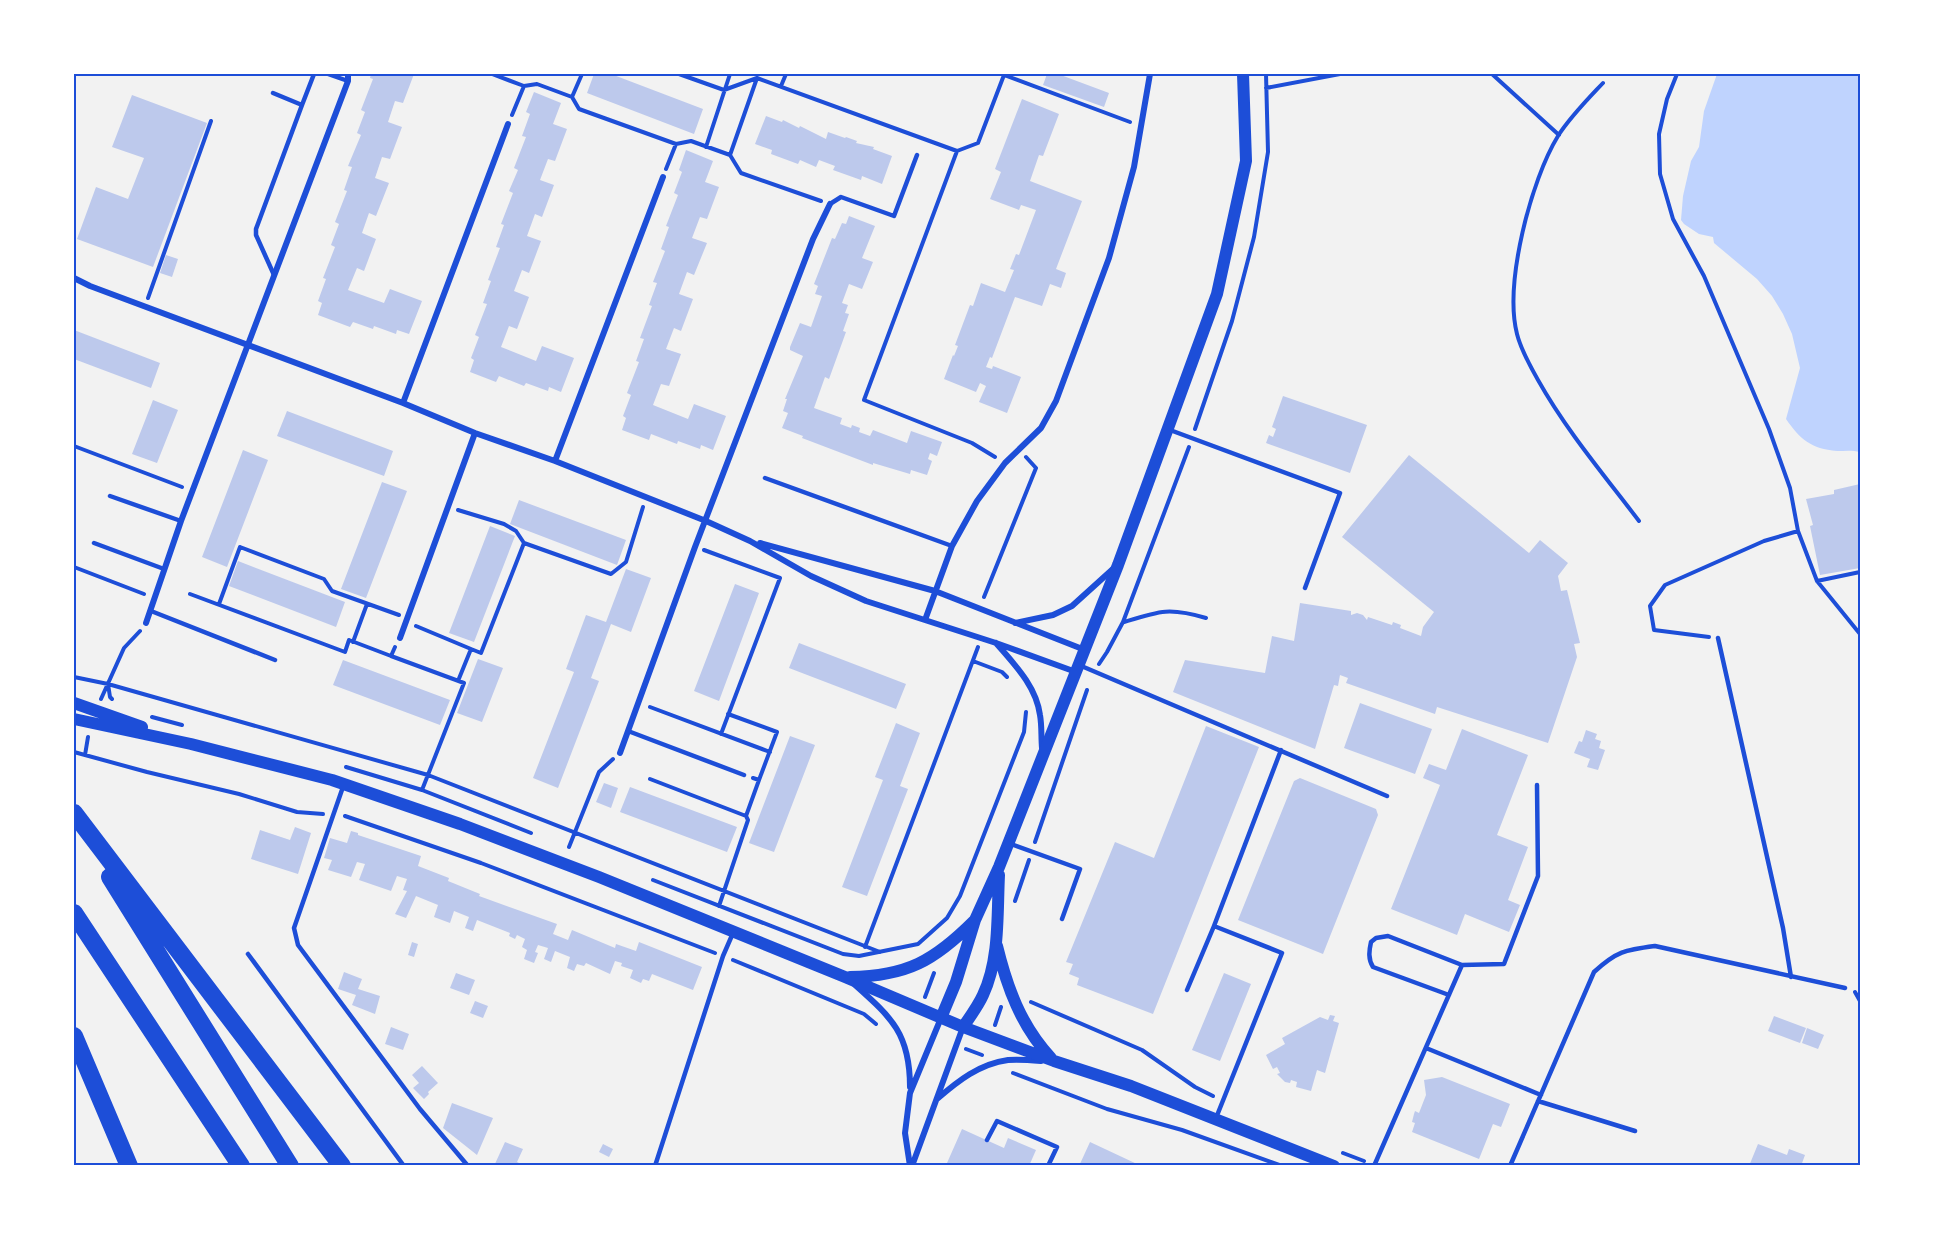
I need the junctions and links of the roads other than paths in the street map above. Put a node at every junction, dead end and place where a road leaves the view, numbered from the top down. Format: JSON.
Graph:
{"nodes":[{"id":1,"x":314,"y":74,"type":"edge"},
{"id":2,"x":328,"y":74,"type":"edge"},
{"id":3,"x":1150,"y":74,"type":"edge"},
{"id":4,"x":1243,"y":74,"type":"edge"},
{"id":5,"x":348,"y":77,"type":"edge"},
{"id":6,"x":273,"y":93,"type":"dead end"},
{"id":7,"x":302,"y":105,"type":"junction"},
{"id":8,"x":508,"y":124,"type":"road end"},
{"id":9,"x":917,"y":155,"type":"dead end"},
{"id":10,"x":663,"y":177,"type":"road end"},
{"id":11,"x":830,"y":204,"type":"joint"},
{"id":12,"x":274,"y":275,"type":"junction"},
{"id":13,"x":74,"y":278,"type":"edge"},
{"id":14,"x":248,"y":345,"type":"junction"},
{"id":15,"x":403,"y":404,"type":"junction"},
{"id":16,"x":1167,"y":429,"type":"junction"},
{"id":17,"x":475,"y":433,"type":"junction"},
{"id":18,"x":555,"y":461,"type":"junction"},
{"id":19,"x":765,"y":478,"type":"dead end"},
{"id":20,"x":110,"y":496,"type":"dead end"},
{"id":21,"x":181,"y":521,"type":"junction"},
{"id":22,"x":705,"y":521,"type":"junction"},
{"id":23,"x":750,"y":541,"type":"junction"},
{"id":24,"x":93,"y":543,"type":"dead end"},
{"id":25,"x":952,"y":546,"type":"junction"},
{"id":26,"x":1118,"y":564,"type":"junction"},
{"id":27,"x":164,"y":569,"type":"junction"},
{"id":28,"x":1305,"y":588,"type":"dead end"},
{"id":29,"x":934,"y":591,"type":"junction"},
{"id":30,"x":151,"y":611,"type":"junction"},
{"id":31,"x":925,"y":620,"type":"junction"},
{"id":32,"x":147,"y":623,"type":"road end"},
{"id":33,"x":1015,"y":623,"type":"junction"},
{"id":34,"x":400,"y":638,"type":"road end"},
{"id":35,"x":1718,"y":638,"type":"road end"},
{"id":36,"x":996,"y":643,"type":"junction"},
{"id":37,"x":1085,"y":650,"type":"junction"},
{"id":38,"x":275,"y":660,"type":"dead end"},
{"id":39,"x":1078,"y":668,"type":"junction"},
{"id":40,"x":74,"y":703,"type":"edge"},
{"id":41,"x":93,"y":718,"type":"junction"},
{"id":42,"x":74,"y":719,"type":"edge"},
{"id":43,"x":628,"y":731,"type":"junction"},
{"id":44,"x":1281,"y":750,"type":"junction"},
{"id":45,"x":620,"y":753,"type":"road end"},
{"id":46,"x":1042,"y":756,"type":"junction"},
{"id":47,"x":744,"y":775,"type":"road end"},
{"id":48,"x":344,"y":784,"type":"junction"},
{"id":49,"x":1537,"y":785,"type":"dead end"},
{"id":50,"x":1387,"y":795,"type":"dead end"},
{"id":51,"x":74,"y":815,"type":"edge"},
{"id":52,"x":1008,"y":843,"type":"junction"},
{"id":53,"x":999,"y":867,"type":"junction"},
{"id":54,"x":74,"y":913,"type":"edge"},
{"id":55,"x":1062,"y":919,"type":"dead end"},
{"id":56,"x":975,"y":920,"type":"junction"},
{"id":57,"x":1214,"y":926,"type":"junction"},
{"id":58,"x":733,"y":933,"type":"junction"},
{"id":59,"x":996,"y":941,"type":"junction"},
{"id":60,"x":248,"y":954,"type":"dead end"},
{"id":61,"x":1461,"y":965,"type":"junction"},
{"id":62,"x":845,"y":977,"type":"junction"},
{"id":63,"x":1791,"y":977,"type":"junction"},
{"id":64,"x":1845,"y":988,"type":"dead end"},
{"id":65,"x":1187,"y":990,"type":"dead end"},
{"id":66,"x":1449,"y":995,"type":"junction"},
{"id":67,"x":941,"y":1018,"type":"junction"},
{"id":68,"x":963,"y":1028,"type":"junction"},
{"id":69,"x":74,"y":1036,"type":"edge"},
{"id":70,"x":1426,"y":1048,"type":"junction"},
{"id":71,"x":1054,"y":1061,"type":"junction"},
{"id":72,"x":910,"y":1093,"type":"junction"},
{"id":73,"x":1541,"y":1095,"type":"junction"},
{"id":74,"x":936,"y":1099,"type":"junction"},
{"id":75,"x":1538,"y":1101,"type":"junction"},
{"id":76,"x":1216,"y":1119,"type":"junction"},
{"id":77,"x":1635,"y":1131,"type":"dead end"},
{"id":78,"x":987,"y":1140,"type":"dead end"},
{"id":79,"x":129,"y":1166,"type":"edge"},
{"id":80,"x":241,"y":1166,"type":"edge"},
{"id":81,"x":290,"y":1166,"type":"edge"},
{"id":82,"x":342,"y":1166,"type":"edge"},
{"id":83,"x":404,"y":1166,"type":"edge"},
{"id":84,"x":468,"y":1166,"type":"edge"},
{"id":85,"x":655,"y":1166,"type":"edge"},
{"id":86,"x":911,"y":1166,"type":"edge"},
{"id":87,"x":1048,"y":1166,"type":"edge"},
{"id":88,"x":1334,"y":1166,"type":"edge"},
{"id":89,"x":1374,"y":1166,"type":"edge"},
{"id":90,"x":1510,"y":1166,"type":"edge"}],
"edges":[{"from":1,"to":7,"type":"lane"},
{"from":2,"to":5,"type":"lane"},
{"from":3,"to":25,"type":"street"},
{"from":4,"to":16,"type":"main road"},
{"from":5,"to":12,"type":"street"},
{"from":6,"to":7,"type":"lane"},
{"from":7,"to":12,"type":"lane"},
{"from":8,"to":15,"type":"street"},
{"from":9,"to":11,"type":"lane"},
{"from":10,"to":18,"type":"street"},
{"from":11,"to":22,"type":"street"},
{"from":12,"to":14,"type":"street"},
{"from":13,"to":14,"type":"street"},
{"from":14,"to":15,"type":"street"},
{"from":14,"to":21,"type":"street"},
{"from":15,"to":17,"type":"street"},
{"from":16,"to":26,"type":"main road"},
{"from":16,"to":28,"type":"lane"},
{"from":17,"to":18,"type":"street"},
{"from":17,"to":34,"type":"street"},
{"from":18,"to":22,"type":"street"},
{"from":19,"to":25,"type":"lane"},
{"from":20,"to":21,"type":"lane"},
{"from":21,"to":27,"type":"street"},
{"from":22,"to":23,"type":"street"},
{"from":22,"to":43,"type":"street"},
{"from":23,"to":29,"type":"street"},
{"from":23,"to":31,"type":"street"},
{"from":24,"to":27,"type":"lane"},
{"from":25,"to":29,"type":"street"},
{"from":26,"to":33,"type":"street"},
{"from":26,"to":37,"type":"main road"},
{"from":27,"to":30,"type":"street"},
{"from":29,"to":31,"type":"street"},
{"from":29,"to":33,"type":"street"},
{"from":30,"to":32,"type":"street"},
{"from":30,"to":38,"type":"lane"},
{"from":31,"to":36,"type":"street"},
{"from":33,"to":37,"type":"street"},
{"from":35,"to":63,"type":"lane"},
{"from":36,"to":39,"type":"street"},
{"from":36,"to":46,"type":"street"},
{"from":37,"to":39,"type":"main road"},
{"from":39,"to":44,"type":"lane"},
{"from":39,"to":46,"type":"main road"},
{"from":40,"to":41,"type":"main road"},
{"from":41,"to":42,"type":"main road"},
{"from":41,"to":48,"type":"main road"},
{"from":43,"to":45,"type":"street"},
{"from":43,"to":47,"type":"lane"},
{"from":44,"to":50,"type":"lane"},
{"from":44,"to":57,"type":"lane"},
{"from":46,"to":52,"type":"main road"},
{"from":48,"to":58,"type":"main road"},
{"from":48,"to":84,"type":"lane"},
{"from":49,"to":61,"type":"lane"},
{"from":51,"to":81,"type":"highway"},
{"from":51,"to":82,"type":"highway"},
{"from":52,"to":53,"type":"main road"},
{"from":52,"to":55,"type":"lane"},
{"from":53,"to":56,"type":"main road"},
{"from":53,"to":59,"type":"main road"},
{"from":54,"to":80,"type":"highway"},
{"from":56,"to":62,"type":"main road"},
{"from":56,"to":67,"type":"main road"},
{"from":57,"to":65,"type":"lane"},
{"from":57,"to":76,"type":"lane"},
{"from":58,"to":62,"type":"main road"},
{"from":58,"to":85,"type":"lane"},
{"from":59,"to":68,"type":"main road"},
{"from":59,"to":71,"type":"main road"},
{"from":60,"to":83,"type":"lane"},
{"from":61,"to":66,"type":"lane"},
{"from":61,"to":66,"type":"lane"},
{"from":62,"to":67,"type":"main road"},
{"from":62,"to":72,"type":"street"},
{"from":63,"to":64,"type":"lane"},
{"from":63,"to":73,"type":"lane"},
{"from":66,"to":70,"type":"lane"},
{"from":67,"to":68,"type":"main road"},
{"from":67,"to":72,"type":"street"},
{"from":68,"to":71,"type":"main road"},
{"from":68,"to":74,"type":"street"},
{"from":69,"to":79,"type":"highway"},
{"from":70,"to":73,"type":"lane"},
{"from":70,"to":89,"type":"lane"},
{"from":71,"to":74,"type":"street"},
{"from":71,"to":76,"type":"main road"},
{"from":72,"to":86,"type":"street"},
{"from":73,"to":75,"type":"lane"},
{"from":74,"to":86,"type":"street"},
{"from":75,"to":77,"type":"lane"},
{"from":75,"to":90,"type":"lane"},
{"from":76,"to":88,"type":"main road"},
{"from":78,"to":87,"type":"lane"}]}
